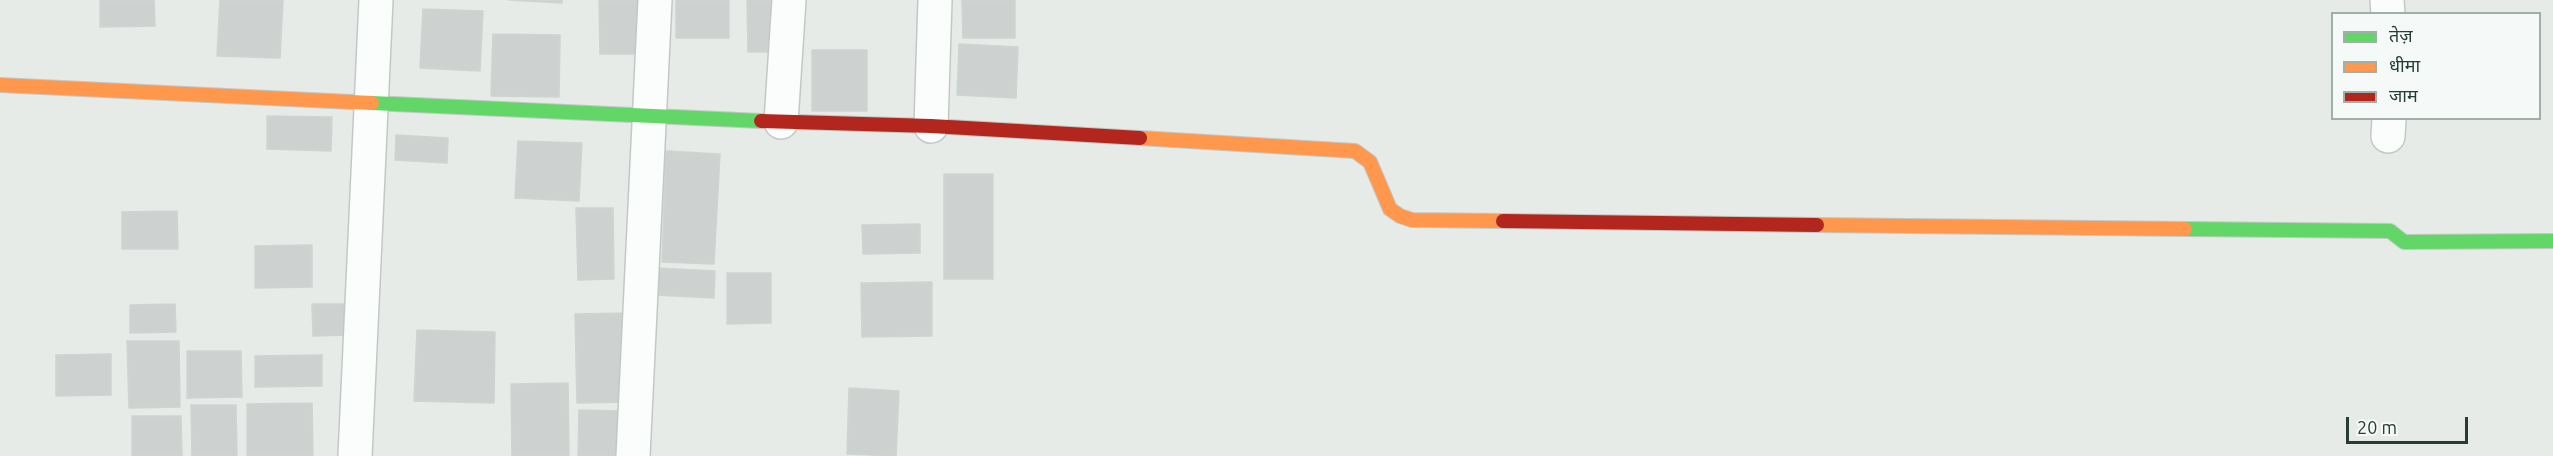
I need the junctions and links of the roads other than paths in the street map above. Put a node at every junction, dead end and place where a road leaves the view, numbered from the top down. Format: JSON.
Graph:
{"nodes":[{"id":1,"x":376,"y":0,"type":"edge"},
{"id":2,"x":655,"y":0,"type":"edge"},
{"id":3,"x":789,"y":0,"type":"edge"},
{"id":4,"x":935,"y":0,"type":"edge"},
{"id":5,"x":0,"y":85,"type":"edge"},
{"id":6,"x":370,"y":103,"type":"junction"},
{"id":7,"x":650,"y":117,"type":"junction"},
{"id":8,"x":781,"y":122,"type":"junction"},
{"id":9,"x":931,"y":126,"type":"junction"},
{"id":10,"x":2553,"y":241,"type":"edge"},
{"id":11,"x":355,"y":456,"type":"edge"},
{"id":12,"x":633,"y":456,"type":"edge"}],
"edges":[{"from":1,"to":6,"type":"street"},
{"from":2,"to":7,"type":"street"},
{"from":3,"to":8,"type":"street"},
{"from":4,"to":9,"type":"street"},
{"from":5,"to":6,"type":"street"},
{"from":6,"to":7,"type":"street"},
{"from":6,"to":11,"type":"street"},
{"from":7,"to":8,"type":"street"},
{"from":7,"to":12,"type":"street"},
{"from":8,"to":9,"type":"street"},
{"from":9,"to":10,"type":"street"}]}
